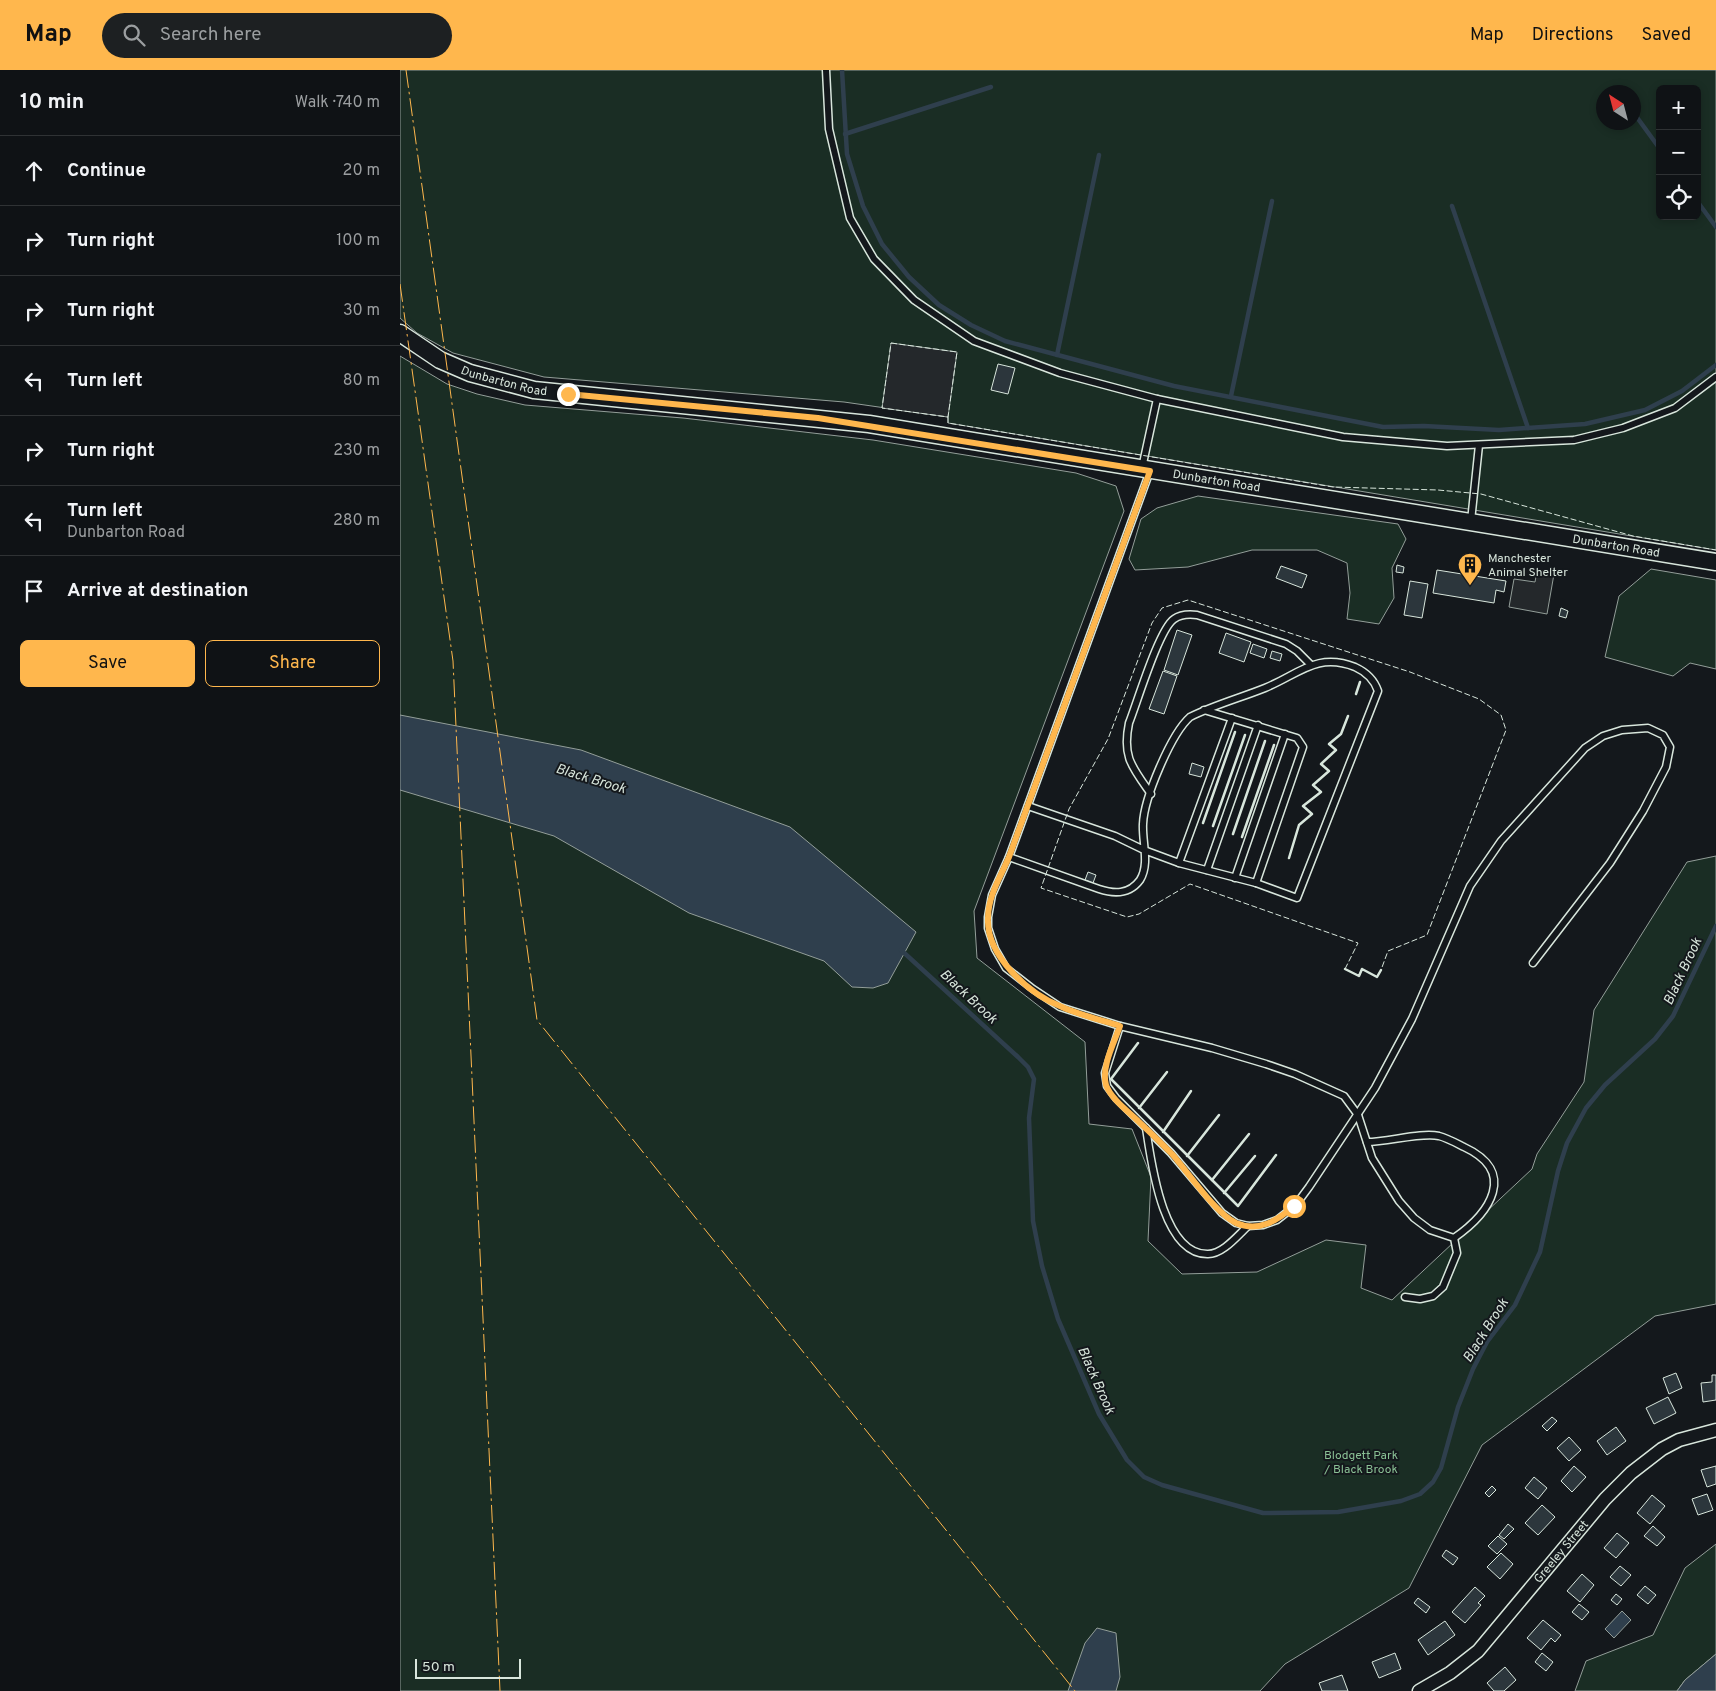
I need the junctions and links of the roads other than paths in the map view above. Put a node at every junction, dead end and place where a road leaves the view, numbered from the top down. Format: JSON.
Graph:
{"nodes":[{"id":1,"x":826,"y":70,"type":"edge"},
{"id":2,"x":400,"y":333,"type":"edge"},
{"id":3,"x":1716,"y":377,"type":"edge"},
{"id":4,"x":1157,"y":399,"type":"junction"},
{"id":5,"x":1479,"y":445,"type":"junction"},
{"id":6,"x":1146,"y":470,"type":"junction"},
{"id":7,"x":1471,"y":522,"type":"junction"},
{"id":8,"x":1716,"y":562,"type":"edge"},
{"id":9,"x":1311,"y":665,"type":"junction"},
{"id":10,"x":1204,"y":710,"type":"junction"},
{"id":11,"x":1232,"y":718,"type":"junction"},
{"id":12,"x":1258,"y":724,"type":"junction"},
{"id":13,"x":1285,"y":734,"type":"junction"},
{"id":14,"x":1151,"y":794,"type":"junction"},
{"id":15,"x":1028,"y":806,"type":"junction"},
{"id":16,"x":1144,"y":850,"type":"junction"},
{"id":17,"x":1009,"y":857,"type":"junction"},
{"id":18,"x":1179,"y":863,"type":"junction"},
{"id":19,"x":1207,"y":870,"type":"junction"},
{"id":20,"x":1235,"y":878,"type":"junction"},
{"id":21,"x":1256,"y":883,"type":"junction"},
{"id":22,"x":1533,"y":963,"type":"dead end"},
{"id":23,"x":1120,"y":1026,"type":"junction"},
{"id":24,"x":1358,"y":1115,"type":"junction"},
{"id":25,"x":1146,"y":1128,"type":"junction"},
{"id":26,"x":1367,"y":1142,"type":"junction"},
{"id":27,"x":1248,"y":1226,"type":"junction"},
{"id":28,"x":1454,"y":1238,"type":"junction"},
{"id":29,"x":1405,"y":1297,"type":"dead end"},
{"id":30,"x":1716,"y":1430,"type":"edge"},
{"id":31,"x":1419,"y":1691,"type":"edge"}],
"edges":[{"from":1,"to":4,"type":"lane"},
{"from":2,"to":6,"type":"street","name":"Dunbarton Road"},
{"from":3,"to":5,"type":"lane"},
{"from":4,"to":5,"type":"lane"},
{"from":4,"to":6,"type":"lane"},
{"from":5,"to":7,"type":"lane"},
{"from":6,"to":7,"type":"street","name":"Dunbarton Road"},
{"from":6,"to":15,"type":"lane"},
{"from":7,"to":8,"type":"street","name":"Dunbarton Road"},
{"from":9,"to":10,"type":"lane"},
{"from":9,"to":14,"type":"lane"},
{"from":9,"to":21,"type":"lane"},
{"from":10,"to":11,"type":"lane"},
{"from":10,"to":14,"type":"lane"},
{"from":11,"to":12,"type":"lane"},
{"from":11,"to":18,"type":"lane"},
{"from":12,"to":13,"type":"lane"},
{"from":12,"to":19,"type":"lane"},
{"from":13,"to":20,"type":"lane"},
{"from":13,"to":21,"type":"lane"},
{"from":14,"to":16,"type":"lane"},
{"from":15,"to":16,"type":"lane"},
{"from":15,"to":17,"type":"lane"},
{"from":16,"to":17,"type":"lane"},
{"from":16,"to":18,"type":"lane"},
{"from":17,"to":23,"type":"lane"},
{"from":18,"to":19,"type":"lane"},
{"from":19,"to":20,"type":"lane"},
{"from":20,"to":21,"type":"lane"},
{"from":22,"to":24,"type":"lane"},
{"from":23,"to":24,"type":"lane"},
{"from":23,"to":25,"type":"lane"},
{"from":24,"to":26,"type":"lane"},
{"from":24,"to":27,"type":"lane"},
{"from":25,"to":27,"type":"lane"},
{"from":25,"to":27,"type":"lane"},
{"from":26,"to":28,"type":"lane"},
{"from":26,"to":28,"type":"lane"},
{"from":28,"to":29,"type":"lane"},
{"from":30,"to":31,"type":"street","name":"Greeley Street"}]}
